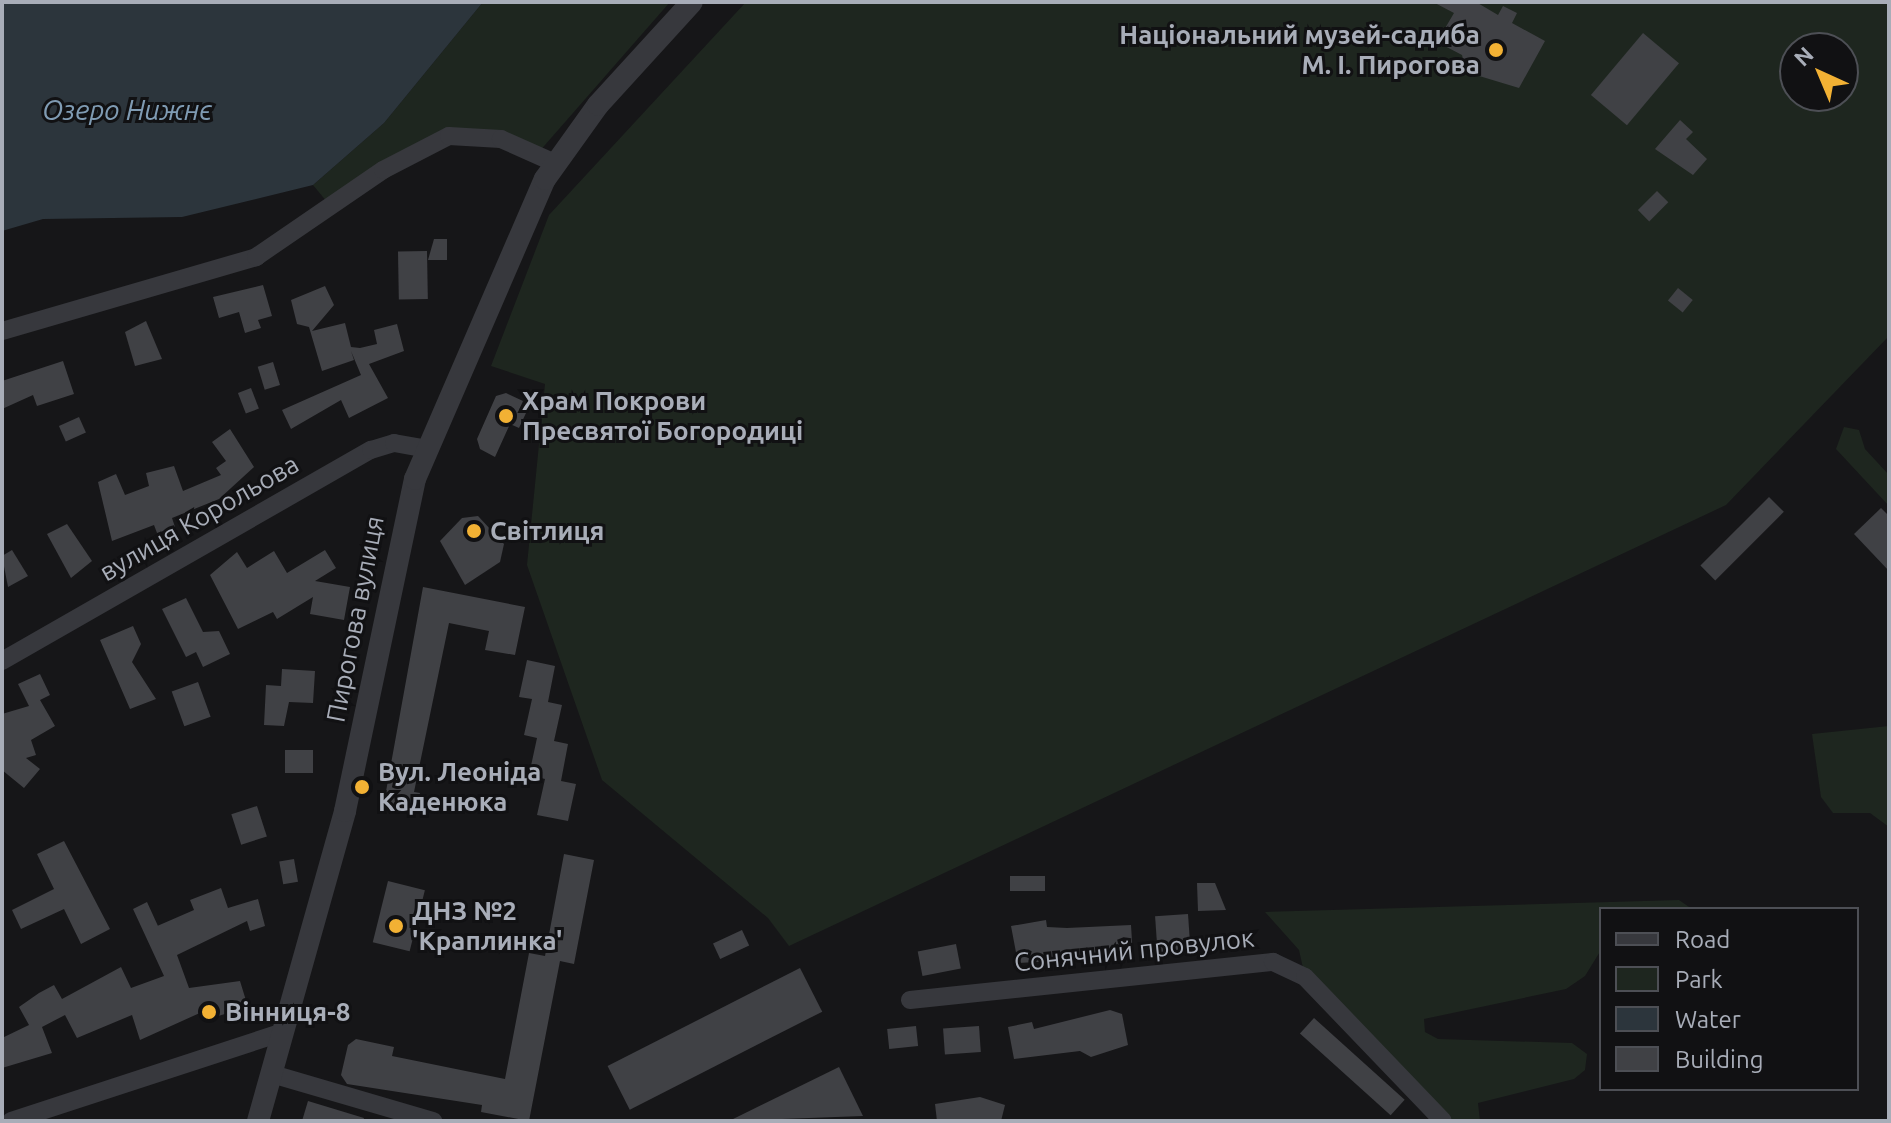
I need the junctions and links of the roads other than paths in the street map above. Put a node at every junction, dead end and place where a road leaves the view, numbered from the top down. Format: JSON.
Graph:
{"nodes":[{"id":1,"x":692,"y":2,"type":"edge"},
{"id":2,"x":555,"y":163,"type":"junction"},
{"id":3,"x":2,"y":331,"type":"edge"},
{"id":4,"x":428,"y":449,"type":"junction"},
{"id":5,"x":2,"y":661,"type":"edge"},
{"id":6,"x":910,"y":1000,"type":"dead end"},
{"id":7,"x":284,"y":1032,"type":"junction"},
{"id":8,"x":272,"y":1074,"type":"junction"},
{"id":9,"x":11,"y":1121,"type":"edge"},
{"id":10,"x":258,"y":1121,"type":"edge"},
{"id":11,"x":433,"y":1121,"type":"edge"},
{"id":12,"x":1443,"y":1121,"type":"edge"}],
"edges":[{"from":1,"to":2,"type":"street","name":"Пирогова вулиця"},
{"from":2,"to":3,"type":"street"},
{"from":2,"to":4,"type":"street","name":"Пирогова вулиця"},
{"from":4,"to":5,"type":"street","name":"вулиця Корольова"},
{"from":4,"to":7,"type":"street","name":"Пирогова вулиця"},
{"from":6,"to":12,"type":"street","name":"Сонячний провулок"},
{"from":7,"to":8,"type":"street","name":"Пирогова вулиця"},
{"from":7,"to":9,"type":"street"},
{"from":8,"to":10,"type":"street","name":"Пирогова вулиця"},
{"from":8,"to":11,"type":"street"}]}
